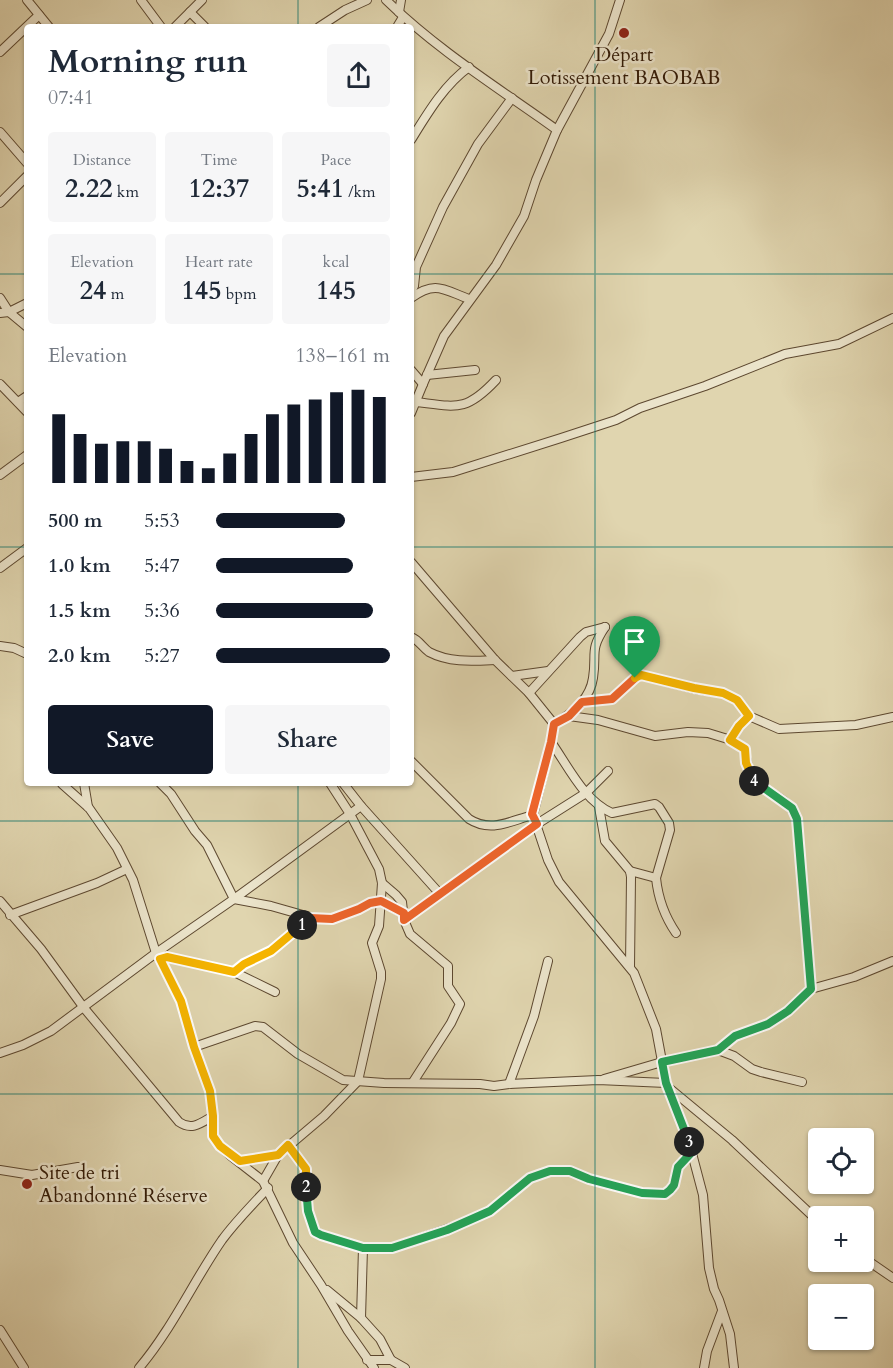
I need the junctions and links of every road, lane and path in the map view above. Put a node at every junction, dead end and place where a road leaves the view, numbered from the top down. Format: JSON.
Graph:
{"nodes":[{"id":1,"x":27,"y":0,"type":"edge"},
{"id":2,"x":141,"y":0,"type":"edge"},
{"id":3,"x":202,"y":0,"type":"edge"},
{"id":4,"x":367,"y":0,"type":"edge"},
{"id":5,"x":386,"y":0,"type":"edge"},
{"id":6,"x":401,"y":0,"type":"edge"},
{"id":7,"x":620,"y":0,"type":"edge"},
{"id":8,"x":190,"y":12,"type":"junction"},
{"id":9,"x":39,"y":15,"type":"junction"},
{"id":10,"x":401,"y":15,"type":"junction"},
{"id":11,"x":30,"y":24,"type":"edge"},
{"id":12,"x":46,"y":24,"type":"edge"},
{"id":13,"x":159,"y":24,"type":"edge"},
{"id":14,"x":178,"y":24,"type":"edge"},
{"id":15,"x":202,"y":24,"type":"edge"},
{"id":16,"x":324,"y":24,"type":"edge"},
{"id":17,"x":398,"y":24,"type":"edge"},
{"id":18,"x":412,"y":24,"type":"edge"},
{"id":19,"x":414,"y":25,"type":"edge"},
{"id":20,"x":24,"y":29,"type":"edge"},
{"id":21,"x":0,"y":52,"type":"edge"},
{"id":22,"x":453,"y":56,"type":"junction"},
{"id":23,"x":469,"y":67,"type":"junction"},
{"id":24,"x":455,"y":77,"type":"junction"},
{"id":25,"x":512,"y":98,"type":"junction"},
{"id":26,"x":557,"y":130,"type":"junction"},
{"id":27,"x":0,"y":132,"type":"edge"},
{"id":28,"x":414,"y":135,"type":"edge"},
{"id":29,"x":24,"y":160,"type":"edge"},
{"id":30,"x":24,"y":179,"type":"edge"},
{"id":31,"x":0,"y":203,"type":"edge"},
{"id":32,"x":414,"y":286,"type":"edge"},
{"id":33,"x":414,"y":296,"type":"edge"},
{"id":34,"x":0,"y":299,"type":"edge"},
{"id":35,"x":469,"y":299,"type":"junction"},
{"id":36,"x":24,"y":304,"type":"edge"},
{"id":37,"x":9,"y":312,"type":"junction"},
{"id":38,"x":0,"y":313,"type":"edge"},
{"id":39,"x":893,"y":318,"type":"edge"},
{"id":40,"x":24,"y":324,"type":"edge"},
{"id":41,"x":475,"y":370,"type":"dead end"},
{"id":42,"x":414,"y":374,"type":"edge"},
{"id":43,"x":427,"y":375,"type":"junction"},
{"id":44,"x":496,"y":380,"type":"dead end"},
{"id":45,"x":423,"y":384,"type":"junction"},
{"id":46,"x":1,"y":386,"type":"edge"},
{"id":47,"x":24,"y":398,"type":"edge"},
{"id":48,"x":18,"y":402,"type":"junction"},
{"id":49,"x":416,"y":402,"type":"junction"},
{"id":50,"x":414,"y":406,"type":"edge"},
{"id":51,"x":24,"y":409,"type":"edge"},
{"id":52,"x":24,"y":457,"type":"edge"},
{"id":53,"x":0,"y":475,"type":"edge"},
{"id":54,"x":414,"y":477,"type":"edge"},
{"id":55,"x":24,"y":550,"type":"edge"},
{"id":56,"x":414,"y":566,"type":"edge"},
{"id":57,"x":0,"y":568,"type":"edge"},
{"id":58,"x":414,"y":637,"type":"edge"},
{"id":59,"x":0,"y":646,"type":"edge"},
{"id":60,"x":24,"y":653,"type":"edge"},
{"id":61,"x":495,"y":660,"type":"junction"},
{"id":62,"x":548,"y":672,"type":"junction"},
{"id":63,"x":512,"y":676,"type":"junction"},
{"id":64,"x":529,"y":693,"type":"junction"},
{"id":65,"x":582,"y":702,"type":"junction"},
{"id":66,"x":569,"y":716,"type":"junction"},
{"id":67,"x":749,"y":716,"type":"junction"},
{"id":68,"x":893,"y":717,"type":"edge"},
{"id":69,"x":554,"y":724,"type":"junction"},
{"id":70,"x":730,"y":740,"type":"junction"},
{"id":71,"x":551,"y":742,"type":"junction"},
{"id":72,"x":414,"y":764,"type":"edge"},
{"id":73,"x":608,"y":771,"type":"dead end"},
{"id":74,"x":64,"y":786,"type":"edge"},
{"id":75,"x":85,"y":786,"type":"edge"},
{"id":76,"x":163,"y":786,"type":"edge"},
{"id":77,"x":332,"y":786,"type":"edge"},
{"id":78,"x":345,"y":786,"type":"edge"},
{"id":79,"x":586,"y":793,"type":"junction"},
{"id":80,"x":361,"y":806,"type":"junction"},
{"id":81,"x":599,"y":807,"type":"junction"},
{"id":82,"x":89,"y":808,"type":"junction"},
{"id":83,"x":350,"y":814,"type":"junction"},
{"id":84,"x":532,"y":814,"type":"junction"},
{"id":85,"x":537,"y":824,"type":"junction"},
{"id":86,"x":127,"y":869,"type":"junction"},
{"id":87,"x":630,"y":871,"type":"junction"},
{"id":88,"x":657,"y":879,"type":"junction"},
{"id":89,"x":382,"y":883,"type":"junction"},
{"id":90,"x":440,"y":894,"type":"junction"},
{"id":91,"x":234,"y":900,"type":"junction"},
{"id":92,"x":0,"y":901,"type":"edge"},
{"id":93,"x":381,"y":901,"type":"junction"},
{"id":94,"x":10,"y":915,"type":"junction"},
{"id":95,"x":404,"y":916,"type":"junction"},
{"id":96,"x":310,"y":918,"type":"junction"},
{"id":97,"x":676,"y":933,"type":"dead end"},
{"id":98,"x":158,"y":956,"type":"junction"},
{"id":99,"x":548,"y":961,"type":"dead end"},
{"id":100,"x":893,"y":961,"type":"edge"},
{"id":101,"x":630,"y":967,"type":"junction"},
{"id":102,"x":234,"y":972,"type":"junction"},
{"id":103,"x":811,"y":989,"type":"junction"},
{"id":104,"x":275,"y":992,"type":"dead end"},
{"id":105,"x":84,"y":1008,"type":"junction"},
{"id":106,"x":194,"y":1047,"type":"junction"},
{"id":107,"x":718,"y":1050,"type":"junction"},
{"id":108,"x":0,"y":1053,"type":"edge"},
{"id":109,"x":662,"y":1062,"type":"junction"},
{"id":110,"x":598,"y":1080,"type":"junction"},
{"id":111,"x":358,"y":1081,"type":"junction"},
{"id":112,"x":413,"y":1082,"type":"junction"},
{"id":113,"x":802,"y":1082,"type":"dead end"},
{"id":114,"x":509,"y":1084,"type":"junction"},
{"id":115,"x":667,"y":1085,"type":"junction"},
{"id":116,"x":213,"y":1116,"type":"junction"},
{"id":117,"x":288,"y":1145,"type":"junction"},
{"id":118,"x":692,"y":1152,"type":"junction"},
{"id":119,"x":278,"y":1155,"type":"junction"},
{"id":120,"x":240,"y":1161,"type":"junction"},
{"id":121,"x":78,"y":1167,"type":"dead end"},
{"id":122,"x":0,"y":1170,"type":"edge"},
{"id":123,"x":266,"y":1184,"type":"junction"},
{"id":124,"x":808,"y":1211,"type":"edge"},
{"id":125,"x":363,"y":1248,"type":"junction"},
{"id":126,"x":874,"y":1265,"type":"edge"},
{"id":127,"x":893,"y":1278,"type":"edge"},
{"id":128,"x":321,"y":1285,"type":"junction"},
{"id":129,"x":722,"y":1311,"type":"junction"},
{"id":130,"x":361,"y":1318,"type":"junction"},
{"id":131,"x":0,"y":1329,"type":"edge"},
{"id":132,"x":367,"y":1360,"type":"junction"},
{"id":133,"x":392,"y":1360,"type":"junction"},
{"id":134,"x":24,"y":1368,"type":"edge"},
{"id":135,"x":139,"y":1368,"type":"edge"},
{"id":136,"x":374,"y":1368,"type":"edge"},
{"id":137,"x":405,"y":1368,"type":"edge"},
{"id":138,"x":704,"y":1368,"type":"edge"},
{"id":139,"x":734,"y":1368,"type":"edge"}],
"edges":[{"from":1,"to":9,"type":"street"},
{"from":2,"to":13,"type":"street"},
{"from":3,"to":8,"type":"street"},
{"from":4,"to":16,"type":"street"},
{"from":5,"to":10,"type":"street"},
{"from":6,"to":10,"type":"street"},
{"from":7,"to":26,"type":"street"},
{"from":8,"to":14,"type":"street"},
{"from":8,"to":15,"type":"street"},
{"from":9,"to":11,"type":"street"},
{"from":9,"to":12,"type":"street"},
{"from":10,"to":17,"type":"street"},
{"from":10,"to":18,"type":"street"},
{"from":19,"to":22,"type":"street"},
{"from":20,"to":21,"type":"street"},
{"from":22,"to":23,"type":"street"},
{"from":22,"to":24,"type":"street"},
{"from":23,"to":24,"type":"street"},
{"from":23,"to":25,"type":"street"},
{"from":24,"to":28,"type":"street"},
{"from":25,"to":26,"type":"street"},
{"from":25,"to":32,"type":"street"},
{"from":26,"to":35,"type":"street"},
{"from":27,"to":29,"type":"street"},
{"from":30,"to":31,"type":"street"},
{"from":33,"to":35,"type":"street"},
{"from":34,"to":37,"type":"street"},
{"from":35,"to":43,"type":"street"},
{"from":36,"to":37,"type":"street"},
{"from":37,"to":38,"type":"street"},
{"from":37,"to":40,"type":"street"},
{"from":39,"to":54,"type":"street"},
{"from":41,"to":43,"type":"street"},
{"from":42,"to":45,"type":"street"},
{"from":43,"to":45,"type":"street"},
{"from":44,"to":49,"type":"street"},
{"from":45,"to":49,"type":"street"},
{"from":46,"to":48,"type":"street"},
{"from":47,"to":48,"type":"street"},
{"from":48,"to":51,"type":"street"},
{"from":49,"to":50,"type":"street"},
{"from":52,"to":53,"type":"street"},
{"from":55,"to":57,"type":"street"},
{"from":56,"to":61,"type":"street"},
{"from":58,"to":61,"type":"street"},
{"from":59,"to":60,"type":"street"},
{"from":61,"to":63,"type":"street"},
{"from":62,"to":63,"type":"street"},
{"from":62,"to":64,"type":"street"},
{"from":62,"to":65,"type":"street"},
{"from":63,"to":64,"type":"street"},
{"from":64,"to":69,"type":"street"},
{"from":65,"to":66,"type":"street"},
{"from":65,"to":67,"type":"street"},
{"from":66,"to":69,"type":"street"},
{"from":66,"to":70,"type":"street"},
{"from":67,"to":68,"type":"street"},
{"from":67,"to":70,"type":"street"},
{"from":69,"to":71,"type":"street"},
{"from":70,"to":103,"type":"street"},
{"from":71,"to":79,"type":"street"},
{"from":71,"to":84,"type":"street"},
{"from":72,"to":84,"type":"street"},
{"from":73,"to":79,"type":"street"},
{"from":74,"to":82,"type":"street"},
{"from":75,"to":82,"type":"street"},
{"from":76,"to":91,"type":"street"},
{"from":77,"to":83,"type":"street"},
{"from":78,"to":80,"type":"street"},
{"from":79,"to":81,"type":"street"},
{"from":79,"to":85,"type":"street"},
{"from":80,"to":83,"type":"street"},
{"from":80,"to":90,"type":"street"},
{"from":81,"to":87,"type":"street"},
{"from":81,"to":88,"type":"street"},
{"from":82,"to":86,"type":"street"},
{"from":83,"to":89,"type":"street"},
{"from":83,"to":91,"type":"street"},
{"from":84,"to":85,"type":"street"},
{"from":85,"to":90,"type":"street"},
{"from":85,"to":101,"type":"street"},
{"from":86,"to":94,"type":"street"},
{"from":86,"to":98,"type":"street"},
{"from":87,"to":88,"type":"street"},
{"from":87,"to":101,"type":"street"},
{"from":88,"to":97,"type":"street"},
{"from":89,"to":93,"type":"street"},
{"from":89,"to":95,"type":"street"},
{"from":90,"to":95,"type":"street"},
{"from":91,"to":96,"type":"street"},
{"from":91,"to":98,"type":"street"},
{"from":92,"to":94,"type":"street"},
{"from":93,"to":95,"type":"street"},
{"from":93,"to":96,"type":"street"},
{"from":93,"to":111,"type":"street"},
{"from":94,"to":105,"type":"street"},
{"from":95,"to":112,"type":"street"},
{"from":96,"to":102,"type":"street"},
{"from":98,"to":102,"type":"street"},
{"from":98,"to":105,"type":"street"},
{"from":98,"to":106,"type":"street"},
{"from":99,"to":114,"type":"street"},
{"from":100,"to":103,"type":"street"},
{"from":101,"to":109,"type":"street"},
{"from":102,"to":104,"type":"street"},
{"from":103,"to":107,"type":"street"},
{"from":105,"to":108,"type":"street"},
{"from":105,"to":116,"type":"street"},
{"from":106,"to":111,"type":"street"},
{"from":106,"to":116,"type":"street"},
{"from":107,"to":109,"type":"street"},
{"from":107,"to":113,"type":"street"},
{"from":109,"to":110,"type":"street"},
{"from":109,"to":115,"type":"street"},
{"from":110,"to":114,"type":"street"},
{"from":110,"to":115,"type":"street"},
{"from":111,"to":112,"type":"street"},
{"from":111,"to":117,"type":"street"},
{"from":112,"to":114,"type":"street"},
{"from":115,"to":118,"type":"street"},
{"from":115,"to":124,"type":"street"},
{"from":116,"to":120,"type":"street"},
{"from":117,"to":119,"type":"street"},
{"from":117,"to":125,"type":"street"},
{"from":118,"to":125,"type":"street"},
{"from":118,"to":129,"type":"street"},
{"from":119,"to":120,"type":"street"},
{"from":119,"to":123,"type":"street"},
{"from":120,"to":123,"type":"street"},
{"from":121,"to":122,"type":"street"},
{"from":123,"to":128,"type":"street"},
{"from":123,"to":135,"type":"street"},
{"from":125,"to":130,"type":"street"},
{"from":126,"to":127,"type":"street"},
{"from":128,"to":130,"type":"street"},
{"from":128,"to":132,"type":"street"},
{"from":129,"to":138,"type":"street"},
{"from":129,"to":139,"type":"street"},
{"from":130,"to":133,"type":"street"},
{"from":131,"to":134,"type":"street"},
{"from":132,"to":133,"type":"street"},
{"from":132,"to":136,"type":"street"},
{"from":133,"to":137,"type":"street"}]}
